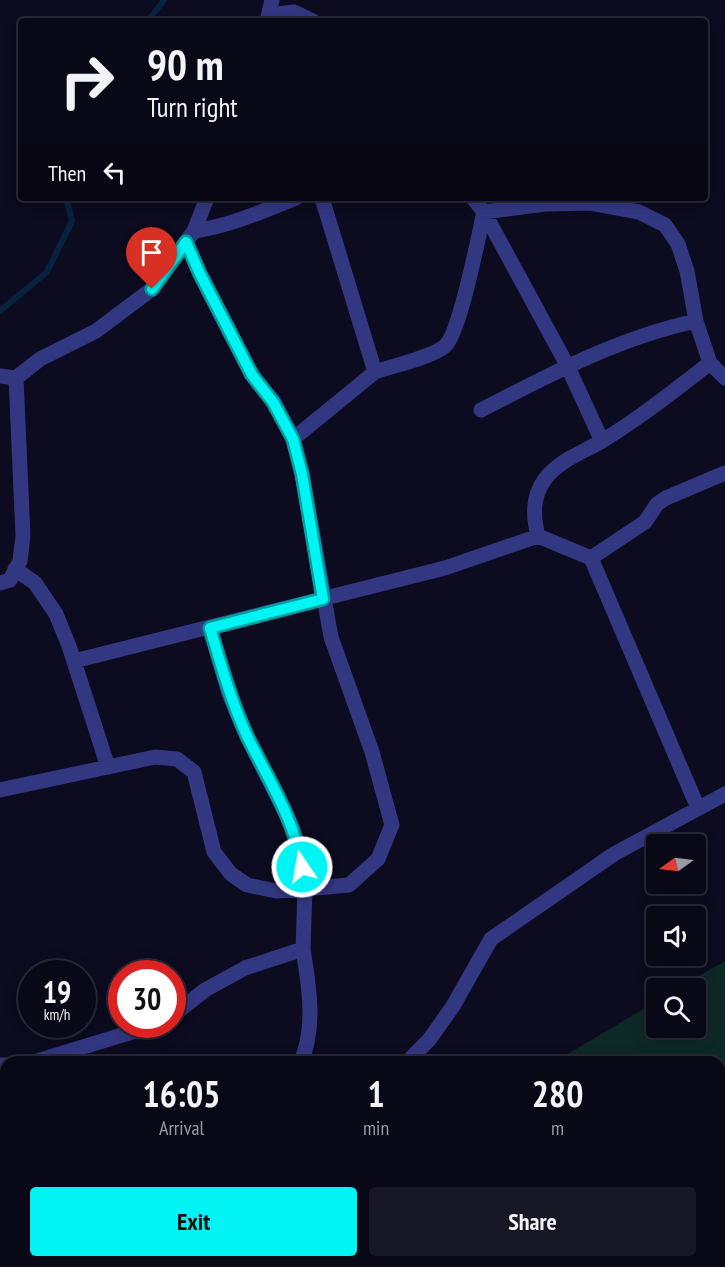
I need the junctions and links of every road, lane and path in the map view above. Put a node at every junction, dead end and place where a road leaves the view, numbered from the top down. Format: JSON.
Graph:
{"nodes":[{"id":1,"x":269,"y":12,"type":"edge"},
{"id":2,"x":307,"y":18,"type":"edge"},
{"id":3,"x":206,"y":201,"type":"edge"},
{"id":4,"x":288,"y":201,"type":"edge"},
{"id":5,"x":323,"y":201,"type":"edge"},
{"id":6,"x":475,"y":201,"type":"edge"},
{"id":7,"x":484,"y":213,"type":"junction"},
{"id":8,"x":190,"y":237,"type":"junction"},
{"id":9,"x":696,"y":321,"type":"junction"},
{"id":10,"x":710,"y":363,"type":"junction"},
{"id":11,"x":567,"y":365,"type":"junction"},
{"id":12,"x":375,"y":372,"type":"junction"},
{"id":13,"x":0,"y":376,"type":"edge"},
{"id":14,"x":16,"y":378,"type":"junction"},
{"id":15,"x":725,"y":378,"type":"edge"},
{"id":16,"x":481,"y":410,"type":"dead end"},
{"id":17,"x":293,"y":439,"type":"junction"},
{"id":18,"x":602,"y":441,"type":"junction"},
{"id":19,"x":725,"y":473,"type":"edge"},
{"id":20,"x":538,"y":536,"type":"junction"},
{"id":21,"x":591,"y":558,"type":"junction"},
{"id":22,"x":15,"y":569,"type":"junction"},
{"id":23,"x":0,"y":583,"type":"edge"},
{"id":24,"x":323,"y":599,"type":"junction"},
{"id":25,"x":210,"y":628,"type":"junction"},
{"id":26,"x":74,"y":661,"type":"junction"},
{"id":27,"x":108,"y":767,"type":"junction"},
{"id":28,"x":0,"y":790,"type":"edge"},
{"id":29,"x":725,"y":794,"type":"edge"},
{"id":30,"x":698,"y":807,"type":"junction"},
{"id":31,"x":305,"y":889,"type":"junction"},
{"id":32,"x":303,"y":949,"type":"junction"},
{"id":33,"x":186,"y":1005,"type":"edge"},
{"id":34,"x":112,"y":1038,"type":"edge"},
{"id":35,"x":54,"y":1056,"type":"edge"},
{"id":36,"x":303,"y":1056,"type":"edge"},
{"id":37,"x":413,"y":1056,"type":"edge"}],
"edges":[{"from":1,"to":2,"type":"street"},
{"from":3,"to":8,"type":"street"},
{"from":4,"to":8,"type":"street"},
{"from":5,"to":12,"type":"street"},
{"from":6,"to":7,"type":"street"},
{"from":7,"to":9,"type":"street"},
{"from":7,"to":11,"type":"street"},
{"from":7,"to":12,"type":"street"},
{"from":8,"to":14,"type":"street"},
{"from":8,"to":17,"type":"street"},
{"from":9,"to":10,"type":"street"},
{"from":9,"to":11,"type":"street"},
{"from":10,"to":15,"type":"street"},
{"from":10,"to":18,"type":"street"},
{"from":11,"to":16,"type":"street"},
{"from":11,"to":18,"type":"street"},
{"from":12,"to":17,"type":"street"},
{"from":13,"to":14,"type":"street"},
{"from":14,"to":22,"type":"street"},
{"from":17,"to":24,"type":"street"},
{"from":18,"to":20,"type":"street"},
{"from":19,"to":21,"type":"street"},
{"from":20,"to":21,"type":"street"},
{"from":20,"to":24,"type":"street"},
{"from":21,"to":30,"type":"street"},
{"from":22,"to":23,"type":"street"},
{"from":22,"to":26,"type":"street"},
{"from":24,"to":25,"type":"street"},
{"from":24,"to":31,"type":"street"},
{"from":25,"to":26,"type":"street"},
{"from":25,"to":31,"type":"street"},
{"from":26,"to":27,"type":"street"},
{"from":27,"to":28,"type":"street"},
{"from":27,"to":31,"type":"street"},
{"from":29,"to":30,"type":"street"},
{"from":30,"to":37,"type":"street"},
{"from":31,"to":32,"type":"street"},
{"from":32,"to":33,"type":"street"},
{"from":32,"to":36,"type":"street"},
{"from":34,"to":35,"type":"street"}]}
